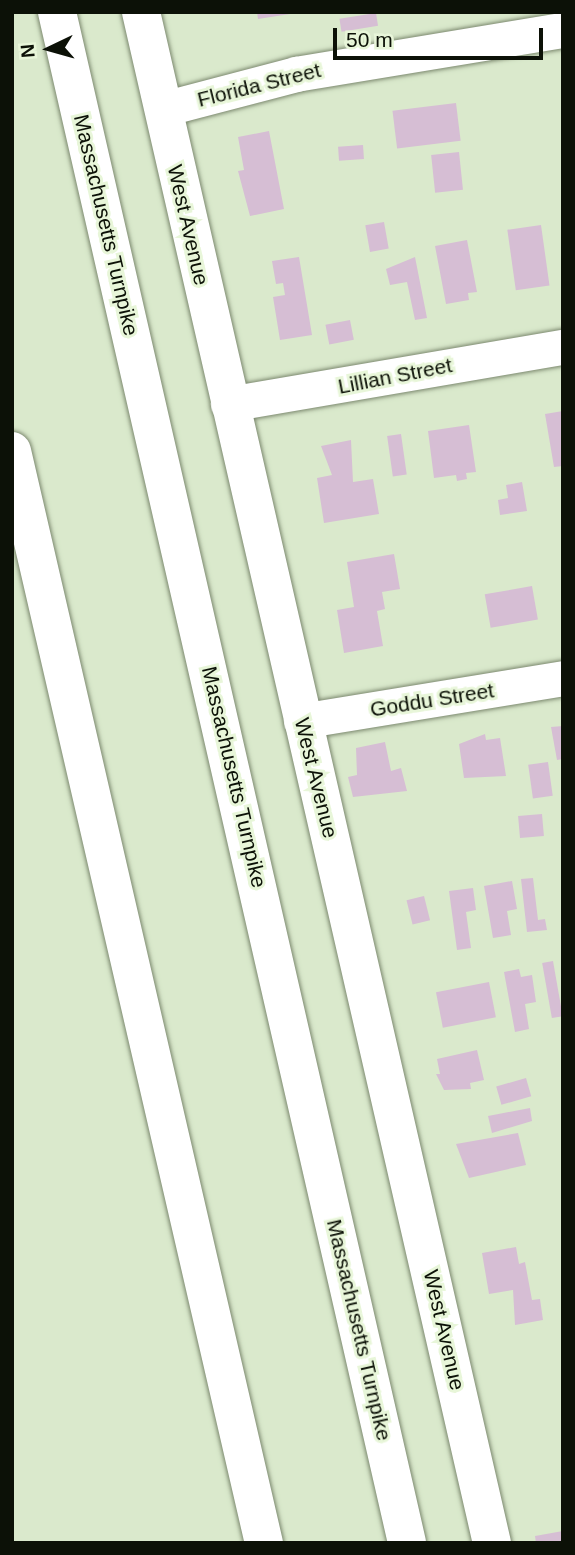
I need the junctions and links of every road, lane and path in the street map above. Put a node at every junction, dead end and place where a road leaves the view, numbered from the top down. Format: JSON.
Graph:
{"nodes":[{"id":1,"x":57,"y":12,"type":"edge"},
{"id":2,"x":141,"y":12,"type":"edge"},
{"id":3,"x":563,"y":30,"type":"edge"},
{"id":4,"x":163,"y":109,"type":"junction"},
{"id":5,"x":563,"y":347,"type":"edge"},
{"id":6,"x":228,"y":404,"type":"junction"},
{"id":7,"x":12,"y":451,"type":"edge"},
{"id":8,"x":563,"y":678,"type":"edge"},
{"id":9,"x":301,"y":721,"type":"junction"},
{"id":10,"x":264,"y":1543,"type":"edge"},
{"id":11,"x":407,"y":1543,"type":"edge"},
{"id":12,"x":492,"y":1543,"type":"edge"}],
"edges":[{"from":1,"to":11,"type":"main road","name":"Massachusetts Turnpike"},
{"from":2,"to":4,"type":"main road","name":"West Avenue"},
{"from":3,"to":4,"type":"street","name":"Florida Street"},
{"from":4,"to":6,"type":"main road","name":"West Avenue"},
{"from":5,"to":6,"type":"street","name":"Lillian Street"},
{"from":6,"to":9,"type":"main road","name":"West Avenue"},
{"from":7,"to":10,"type":"main road"},
{"from":8,"to":9,"type":"street","name":"Goddu Street"},
{"from":9,"to":12,"type":"main road","name":"West Avenue"}]}
